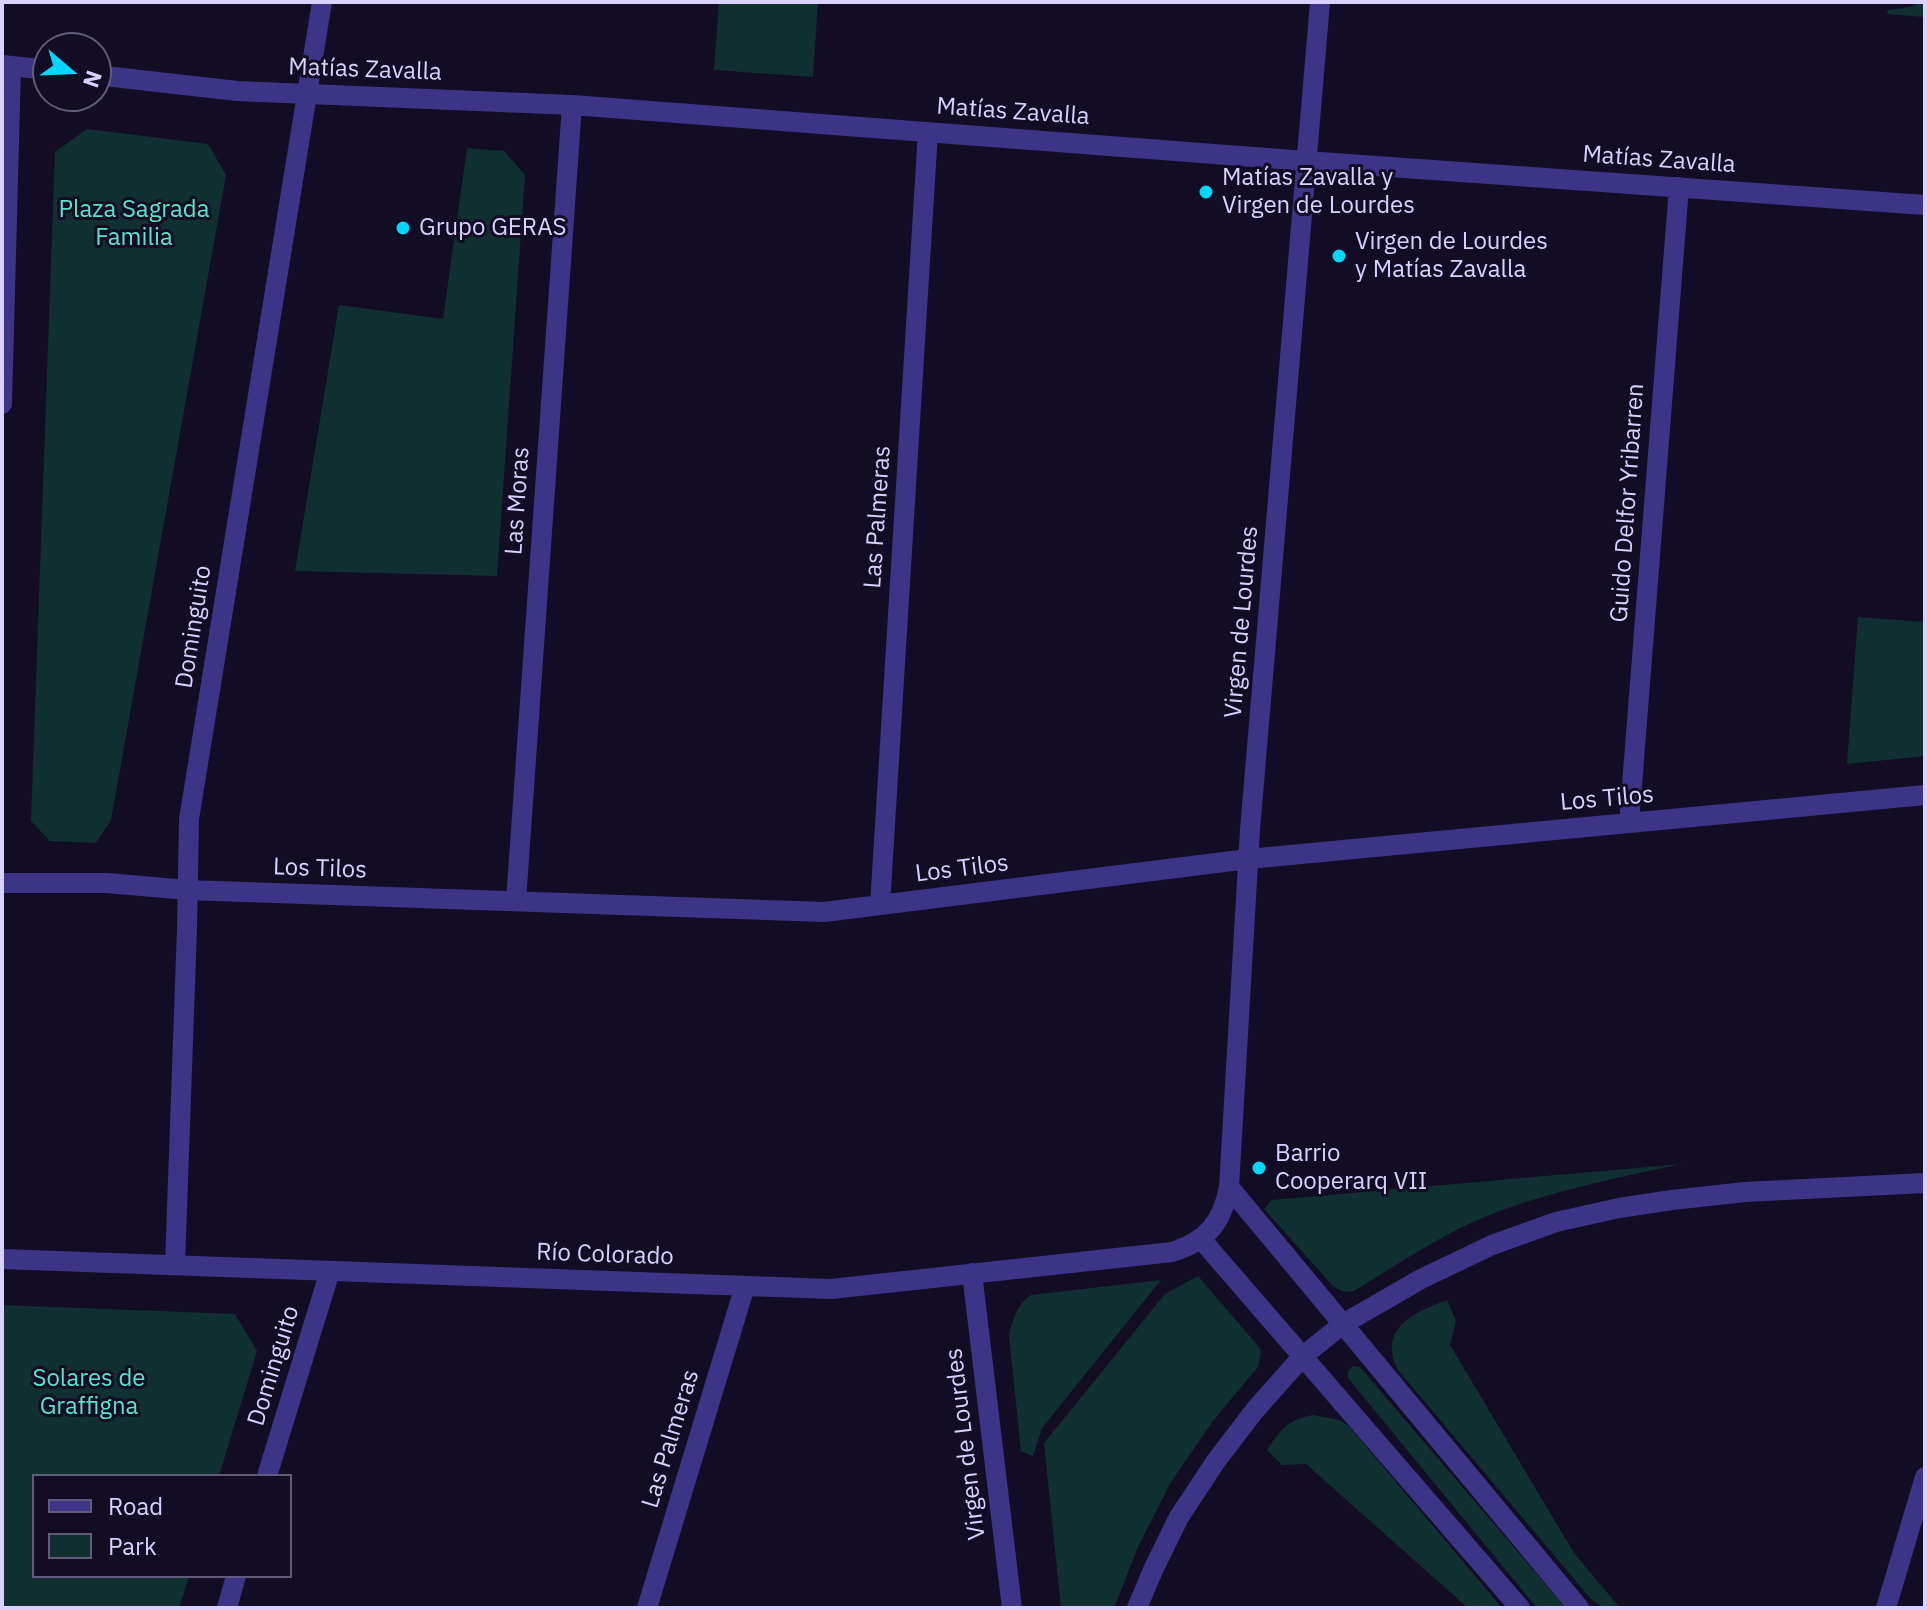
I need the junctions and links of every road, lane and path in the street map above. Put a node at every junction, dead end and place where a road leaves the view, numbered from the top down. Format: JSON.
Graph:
{"nodes":[{"id":1,"x":322,"y":2,"type":"edge"},
{"id":2,"x":1320,"y":2,"type":"edge"},
{"id":3,"x":7,"y":65,"type":"edge"},
{"id":4,"x":32,"y":68,"type":"edge"},
{"id":5,"x":112,"y":77,"type":"edge"},
{"id":6,"x":307,"y":94,"type":"junction"},
{"id":7,"x":572,"y":105,"type":"junction"},
{"id":8,"x":928,"y":132,"type":"junction"},
{"id":9,"x":1306,"y":161,"type":"junction"},
{"id":10,"x":1679,"y":187,"type":"junction"},
{"id":11,"x":1925,"y":205,"type":"edge"},
{"id":12,"x":2,"y":404,"type":"edge"},
{"id":13,"x":1925,"y":795,"type":"edge"},
{"id":14,"x":1629,"y":823,"type":"junction"},
{"id":15,"x":1248,"y":859,"type":"junction"},
{"id":16,"x":2,"y":883,"type":"edge"},
{"id":17,"x":188,"y":890,"type":"junction"},
{"id":18,"x":516,"y":901,"type":"junction"},
{"id":19,"x":880,"y":905,"type":"junction"},
{"id":20,"x":1925,"y":1183,"type":"edge"},
{"id":21,"x":1229,"y":1187,"type":"junction"},
{"id":22,"x":1201,"y":1239,"type":"junction"},
{"id":23,"x":2,"y":1259,"type":"edge"},
{"id":24,"x":175,"y":1265,"type":"junction"},
{"id":25,"x":330,"y":1271,"type":"junction"},
{"id":26,"x":972,"y":1273,"type":"junction"},
{"id":27,"x":745,"y":1286,"type":"junction"},
{"id":28,"x":1343,"y":1324,"type":"junction"},
{"id":29,"x":1303,"y":1356,"type":"junction"},
{"id":30,"x":268,"y":1474,"type":"edge"},
{"id":31,"x":1925,"y":1477,"type":"edge"},
{"id":32,"x":235,"y":1578,"type":"edge"},
{"id":33,"x":227,"y":1608,"type":"edge"},
{"id":34,"x":647,"y":1608,"type":"edge"},
{"id":35,"x":1012,"y":1608,"type":"edge"},
{"id":36,"x":1137,"y":1608,"type":"edge"},
{"id":37,"x":1520,"y":1608,"type":"edge"},
{"id":38,"x":1579,"y":1608,"type":"edge"},
{"id":39,"x":1886,"y":1608,"type":"edge"}],
"edges":[{"from":1,"to":6,"type":"street","name":"Dominguito"},
{"from":2,"to":9,"type":"street","name":"Virgen de Lourdes"},
{"from":3,"to":4,"type":"street"},
{"from":3,"to":12,"type":"street"},
{"from":5,"to":6,"type":"street","name":"Matías Zavalla"},
{"from":6,"to":7,"type":"street","name":"Matías Zavalla"},
{"from":6,"to":17,"type":"street","name":"Dominguito"},
{"from":7,"to":8,"type":"street","name":"Matías Zavalla"},
{"from":7,"to":18,"type":"street","name":"Las Moras"},
{"from":8,"to":9,"type":"street","name":"Matías Zavalla"},
{"from":8,"to":19,"type":"street","name":"Las Palmeras"},
{"from":9,"to":10,"type":"street","name":"Matías Zavalla"},
{"from":9,"to":15,"type":"street","name":"Virgen de Lourdes"},
{"from":10,"to":11,"type":"street","name":"Matías Zavalla"},
{"from":10,"to":14,"type":"street","name":"Guido Delfor Yribarren"},
{"from":13,"to":14,"type":"street","name":"Los Tilos"},
{"from":14,"to":15,"type":"street","name":"Los Tilos"},
{"from":15,"to":19,"type":"street","name":"Los Tilos"},
{"from":15,"to":21,"type":"street","name":"Virgen de Lourdes"},
{"from":16,"to":17,"type":"street","name":"Los Tilos"},
{"from":17,"to":18,"type":"street","name":"Los Tilos"},
{"from":17,"to":24,"type":"street","name":"Dominguito"},
{"from":18,"to":19,"type":"street","name":"Los Tilos"},
{"from":20,"to":28,"type":"street"},
{"from":21,"to":22,"type":"street","name":"Virgen de Lourdes"},
{"from":21,"to":28,"type":"street"},
{"from":22,"to":26,"type":"street","name":"Río Colorado"},
{"from":22,"to":29,"type":"street"},
{"from":23,"to":24,"type":"street","name":"Río Colorado"},
{"from":24,"to":25,"type":"street","name":"Río Colorado"},
{"from":25,"to":27,"type":"street","name":"Río Colorado"},
{"from":25,"to":30,"type":"street","name":"Dominguito"},
{"from":26,"to":27,"type":"street","name":"Río Colorado"},
{"from":26,"to":35,"type":"street","name":"Virgen de Lourdes"},
{"from":27,"to":34,"type":"street","name":"Las Palmeras"},
{"from":28,"to":29,"type":"street"},
{"from":28,"to":38,"type":"street"},
{"from":29,"to":36,"type":"street"},
{"from":29,"to":37,"type":"street"},
{"from":31,"to":39,"type":"street"},
{"from":32,"to":33,"type":"street"}]}
